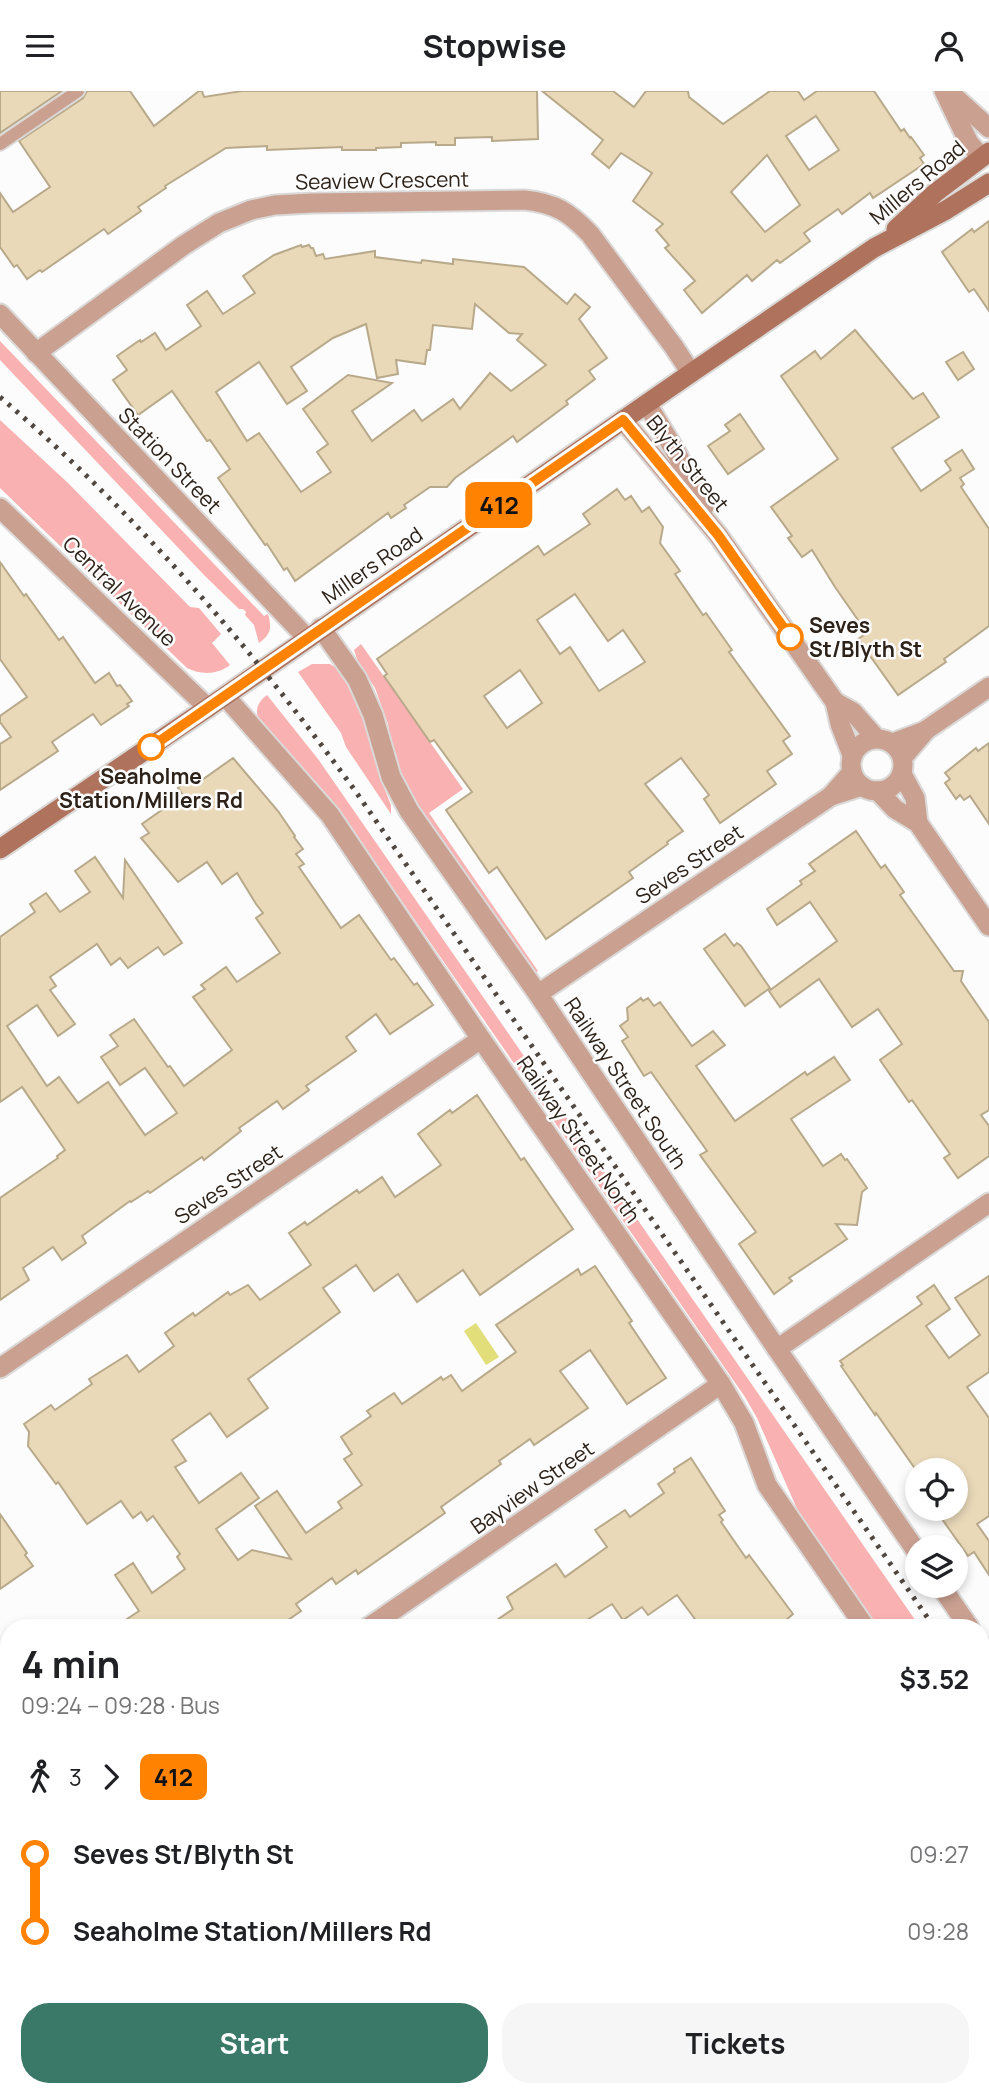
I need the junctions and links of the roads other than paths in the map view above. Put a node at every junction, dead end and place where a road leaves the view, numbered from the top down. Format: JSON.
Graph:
{"nodes":[{"id":1,"x":78,"y":91,"type":"edge"},
{"id":2,"x":946,"y":91,"type":"edge"},
{"id":3,"x":989,"y":128,"type":"edge"},
{"id":4,"x":0,"y":145,"type":"edge"},
{"id":5,"x":986,"y":157,"type":"edge"},
{"id":6,"x":989,"y":183,"type":"edge"},
{"id":7,"x":874,"y":248,"type":"junction"},
{"id":8,"x":0,"y":314,"type":"edge"},
{"id":9,"x":36,"y":353,"type":"junction"},
{"id":10,"x":691,"y":373,"type":"junction"},
{"id":11,"x":647,"y":404,"type":"junction"},
{"id":12,"x":623,"y":420,"type":"junction"},
{"id":13,"x":0,"y":508,"type":"edge"},
{"id":14,"x":718,"y":535,"type":"junction"},
{"id":15,"x":314,"y":633,"type":"junction"},
{"id":16,"x":989,"y":687,"type":"edge"},
{"id":17,"x":225,"y":696,"type":"junction"},
{"id":18,"x":835,"y":702,"type":"junction"},
{"id":19,"x":208,"y":708,"type":"junction"},
{"id":20,"x":893,"y":753,"type":"junction"},
{"id":21,"x":861,"y":776,"type":"junction"},
{"id":22,"x":918,"y":823,"type":"junction"},
{"id":23,"x":0,"y":849,"type":"edge"},
{"id":24,"x":989,"y":926,"type":"edge"},
{"id":25,"x":538,"y":994,"type":"junction"},
{"id":26,"x":481,"y":1039,"type":"junction"},
{"id":27,"x":989,"y":1203,"type":"edge"},
{"id":28,"x":776,"y":1349,"type":"junction"},
{"id":29,"x":0,"y":1368,"type":"edge"},
{"id":30,"x":721,"y":1384,"type":"junction"},
{"id":31,"x":905,"y":1535,"type":"edge"},
{"id":32,"x":949,"y":1598,"type":"edge"},
{"id":33,"x":381,"y":1619,"type":"edge"},
{"id":34,"x":859,"y":1619,"type":"edge"},
{"id":35,"x":963,"y":1619,"type":"edge"}],
"edges":[{"from":1,"to":4,"type":"lane"},
{"from":2,"to":3,"type":"street"},
{"from":2,"to":5,"type":"street"},
{"from":5,"to":7,"type":"main road","name":"Millers Road"},
{"from":6,"to":7,"type":"main road","name":"Millers Road"},
{"from":7,"to":10,"type":"main road","name":"Millers Road"},
{"from":8,"to":9,"type":"street","name":"Station Street"},
{"from":9,"to":10,"type":"street","name":"Seaview Crescent"},
{"from":9,"to":15,"type":"street","name":"Station Street"},
{"from":10,"to":11,"type":"main road","name":"Millers Road"},
{"from":11,"to":12,"type":"main road","name":"Millers Road"},
{"from":11,"to":14,"type":"street","name":"Blyth Street"},
{"from":12,"to":14,"type":"street","name":"Blyth Street"},
{"from":12,"to":15,"type":"main road","name":"Millers Road"},
{"from":13,"to":19,"type":"street","name":"Central Avenue"},
{"from":14,"to":18,"type":"street","name":"Blyth Street"},
{"from":15,"to":17,"type":"main road","name":"Millers Road"},
{"from":15,"to":25,"type":"street","name":"Railway Street South"},
{"from":16,"to":20,"type":"street"},
{"from":17,"to":19,"type":"main road","name":"Millers Road"},
{"from":17,"to":26,"type":"street","name":"Railway Street North"},
{"from":18,"to":20,"type":"street","name":"Blyth Street"},
{"from":18,"to":21,"type":"street","name":"Blyth Street"},
{"from":19,"to":23,"type":"main road","name":"Millers Road"},
{"from":20,"to":21,"type":"street"},
{"from":20,"to":21,"type":"street"},
{"from":20,"to":22,"type":"street","name":"Blyth Street"},
{"from":21,"to":22,"type":"street","name":"Blyth Street"},
{"from":21,"to":25,"type":"street","name":"Seves Street"},
{"from":22,"to":24,"type":"street","name":"Blyth Street"},
{"from":25,"to":28,"type":"street","name":"Railway Street South"},
{"from":26,"to":29,"type":"street","name":"Seves Street"},
{"from":26,"to":30,"type":"street","name":"Railway Street North"},
{"from":27,"to":28,"type":"street"},
{"from":28,"to":31,"type":"street","name":"Railway Street South"},
{"from":30,"to":33,"type":"street","name":"Bayview Street"},
{"from":30,"to":34,"type":"street","name":"Railway Street North"},
{"from":32,"to":35,"type":"street"}]}
